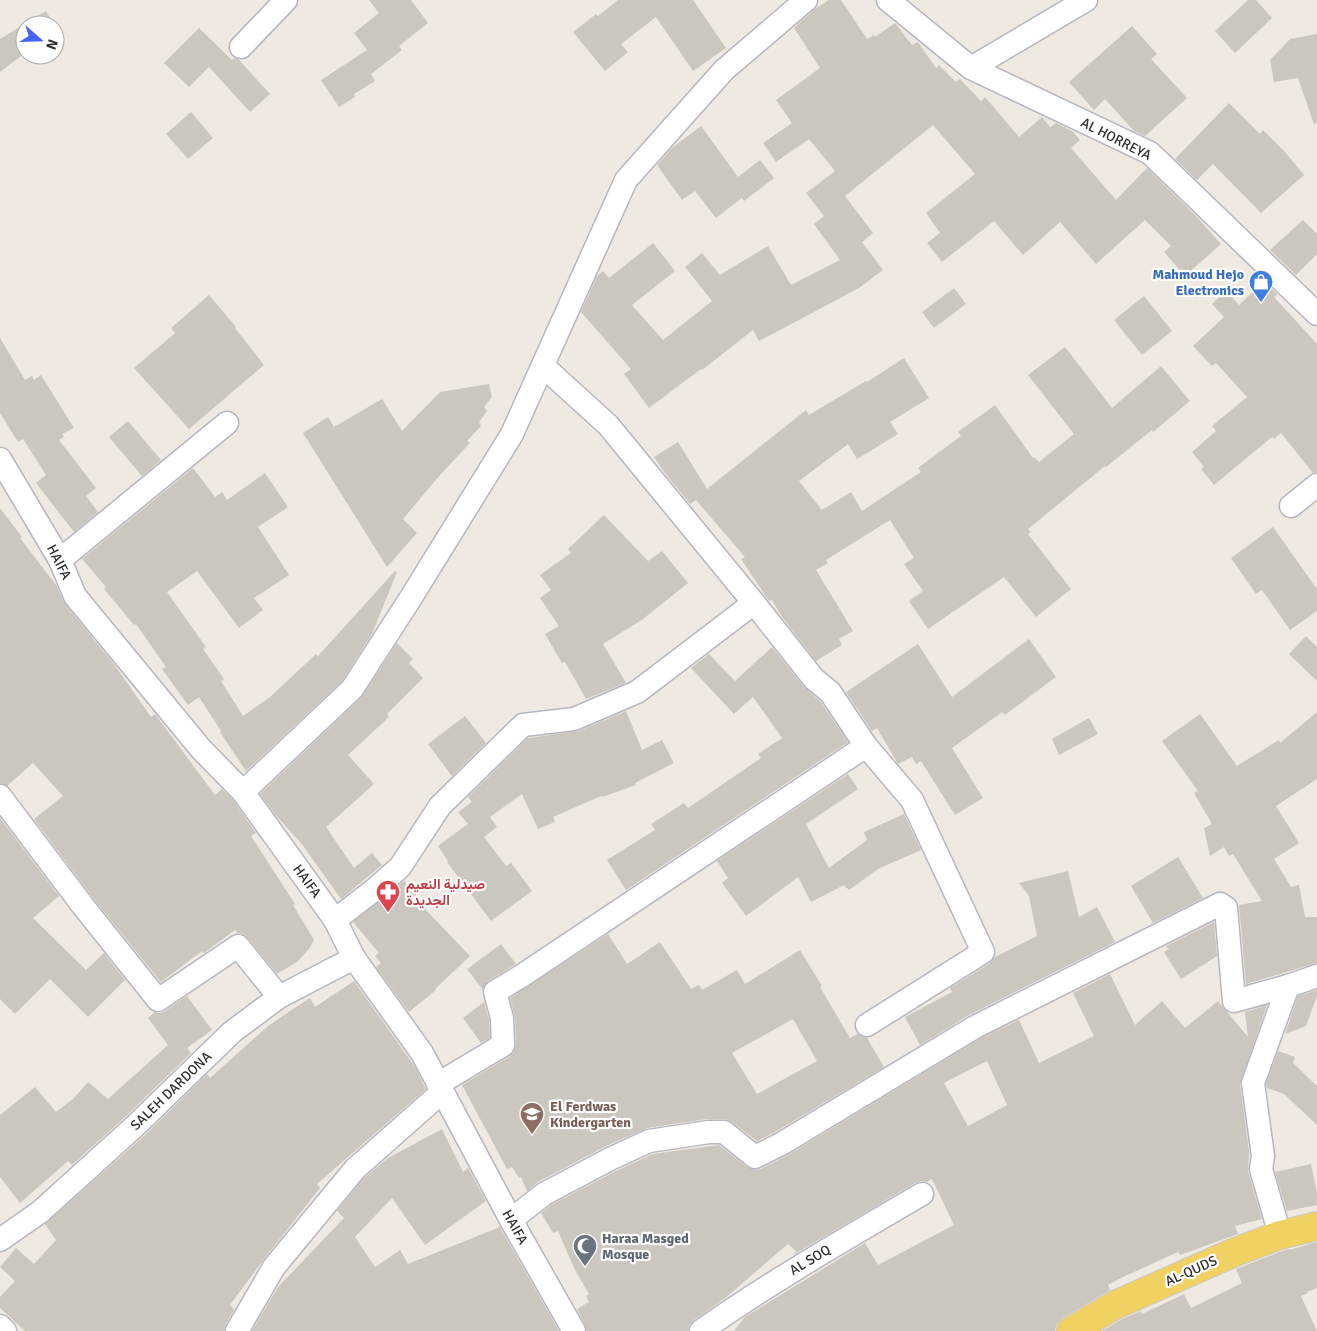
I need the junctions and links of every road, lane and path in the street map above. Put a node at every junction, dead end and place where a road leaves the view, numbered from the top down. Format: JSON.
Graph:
{"nodes":[{"id":1,"x":286,"y":0,"type":"edge"},
{"id":2,"x":806,"y":0,"type":"edge"},
{"id":3,"x":888,"y":0,"type":"edge"},
{"id":4,"x":1086,"y":0,"type":"edge"},
{"id":5,"x":241,"y":47,"type":"dead end"},
{"id":6,"x":971,"y":68,"type":"junction"},
{"id":7,"x":1317,"y":314,"type":"edge"},
{"id":8,"x":543,"y":366,"type":"junction"},
{"id":9,"x":227,"y":423,"type":"dead end"},
{"id":10,"x":0,"y":459,"type":"edge"},
{"id":11,"x":1317,"y":485,"type":"edge"},
{"id":12,"x":1290,"y":506,"type":"dead end"},
{"id":13,"x":60,"y":560,"type":"junction"},
{"id":14,"x":754,"y":603,"type":"junction"},
{"id":15,"x":866,"y":746,"type":"junction"},
{"id":16,"x":243,"y":792,"type":"junction"},
{"id":17,"x":0,"y":796,"type":"edge"},
{"id":18,"x":335,"y":920,"type":"junction"},
{"id":19,"x":354,"y":958,"type":"junction"},
{"id":20,"x":1317,"y":976,"type":"edge"},
{"id":21,"x":1288,"y":986,"type":"junction"},
{"id":22,"x":280,"y":997,"type":"junction"},
{"id":23,"x":867,"y":1025,"type":"dead end"},
{"id":24,"x":440,"y":1088,"type":"junction"},
{"id":25,"x":922,"y":1194,"type":"dead end"},
{"id":26,"x":511,"y":1220,"type":"junction"},
{"id":27,"x":1317,"y":1226,"type":"edge"},
{"id":28,"x":1280,"y":1235,"type":"junction"},
{"id":29,"x":0,"y":1240,"type":"edge"},
{"id":30,"x":0,"y":1326,"type":"edge"},
{"id":31,"x":5,"y":1331,"type":"edge"},
{"id":32,"x":237,"y":1331,"type":"edge"},
{"id":33,"x":574,"y":1331,"type":"edge"},
{"id":34,"x":702,"y":1331,"type":"edge"},
{"id":35,"x":1071,"y":1331,"type":"edge"}],
"edges":[{"from":1,"to":5,"type":"street"},
{"from":2,"to":8,"type":"street"},
{"from":3,"to":6,"type":"street","name":"AL HORREYA"},
{"from":4,"to":6,"type":"street"},
{"from":6,"to":7,"type":"street","name":"AL HORREYA"},
{"from":8,"to":14,"type":"street"},
{"from":8,"to":16,"type":"street"},
{"from":9,"to":13,"type":"street"},
{"from":10,"to":13,"type":"street","name":"HAIFA"},
{"from":11,"to":12,"type":"street"},
{"from":13,"to":16,"type":"street","name":"HAIFA"},
{"from":14,"to":15,"type":"street"},
{"from":14,"to":18,"type":"street"},
{"from":15,"to":23,"type":"street"},
{"from":15,"to":24,"type":"street"},
{"from":16,"to":18,"type":"street","name":"HAIFA"},
{"from":17,"to":22,"type":"street"},
{"from":18,"to":19,"type":"street","name":"HAIFA"},
{"from":19,"to":22,"type":"street","name":"SALEH DARDONA"},
{"from":19,"to":24,"type":"street","name":"HAIFA"},
{"from":20,"to":21,"type":"street"},
{"from":21,"to":26,"type":"street"},
{"from":21,"to":28,"type":"street"},
{"from":22,"to":29,"type":"street","name":"SALEH DARDONA"},
{"from":24,"to":26,"type":"street","name":"HAIFA"},
{"from":24,"to":32,"type":"street"},
{"from":25,"to":34,"type":"street","name":"AL SOQ"},
{"from":26,"to":33,"type":"street","name":"HAIFA"},
{"from":27,"to":28,"type":"main road","name":"AL-QUDS"},
{"from":28,"to":35,"type":"main road","name":"AL-QUDS"},
{"from":30,"to":31,"type":"street"}]}
